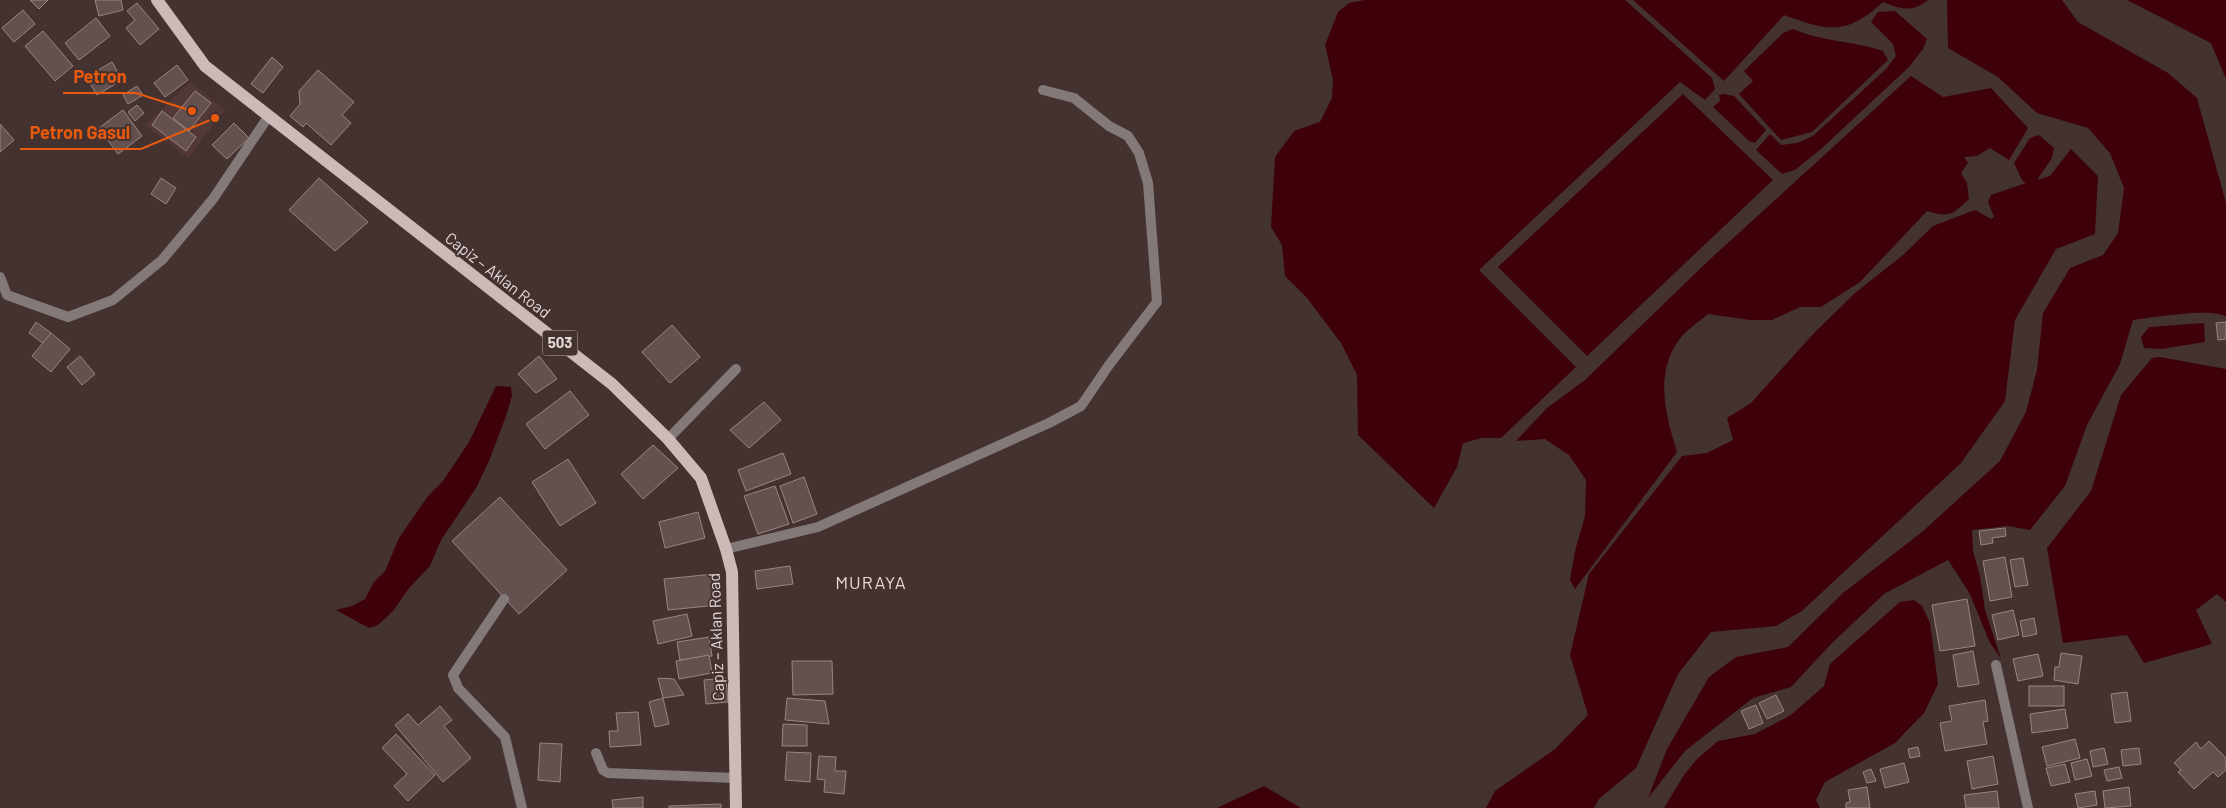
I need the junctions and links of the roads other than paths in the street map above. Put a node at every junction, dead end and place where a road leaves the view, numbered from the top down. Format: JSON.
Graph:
{"nodes":[{"id":1,"x":157,"y":0,"type":"edge"},
{"id":2,"x":1043,"y":90,"type":"dead end"},
{"id":3,"x":268,"y":117,"type":"junction"},
{"id":4,"x":0,"y":277,"type":"edge"},
{"id":5,"x":736,"y":369,"type":"dead end"},
{"id":6,"x":668,"y":439,"type":"junction"},
{"id":7,"x":726,"y":549,"type":"junction"},
{"id":8,"x":504,"y":599,"type":"dead end"},
{"id":9,"x":1996,"y":665,"type":"dead end"},
{"id":10,"x":596,"y":753,"type":"dead end"},
{"id":11,"x":735,"y":778,"type":"junction"},
{"id":12,"x":522,"y":808,"type":"edge"},
{"id":13,"x":736,"y":808,"type":"edge"},
{"id":14,"x":2028,"y":808,"type":"edge"}],
"edges":[{"from":1,"to":3,"type":"main road","name":"Capiz – Aklan Road","number":"503"},
{"from":2,"to":7,"type":"street"},
{"from":3,"to":4,"type":"street"},
{"from":3,"to":6,"type":"main road","name":"Capiz – Aklan Road","number":"503"},
{"from":5,"to":6,"type":"street"},
{"from":6,"to":7,"type":"main road","name":"Capiz – Aklan Road","number":"503"},
{"from":7,"to":11,"type":"main road","name":"Capiz – Aklan Road","number":"503"},
{"from":8,"to":12,"type":"street"},
{"from":9,"to":14,"type":"street"},
{"from":10,"to":11,"type":"street"},
{"from":11,"to":13,"type":"main road","name":"Capiz – Aklan Road","number":"503"}]}
